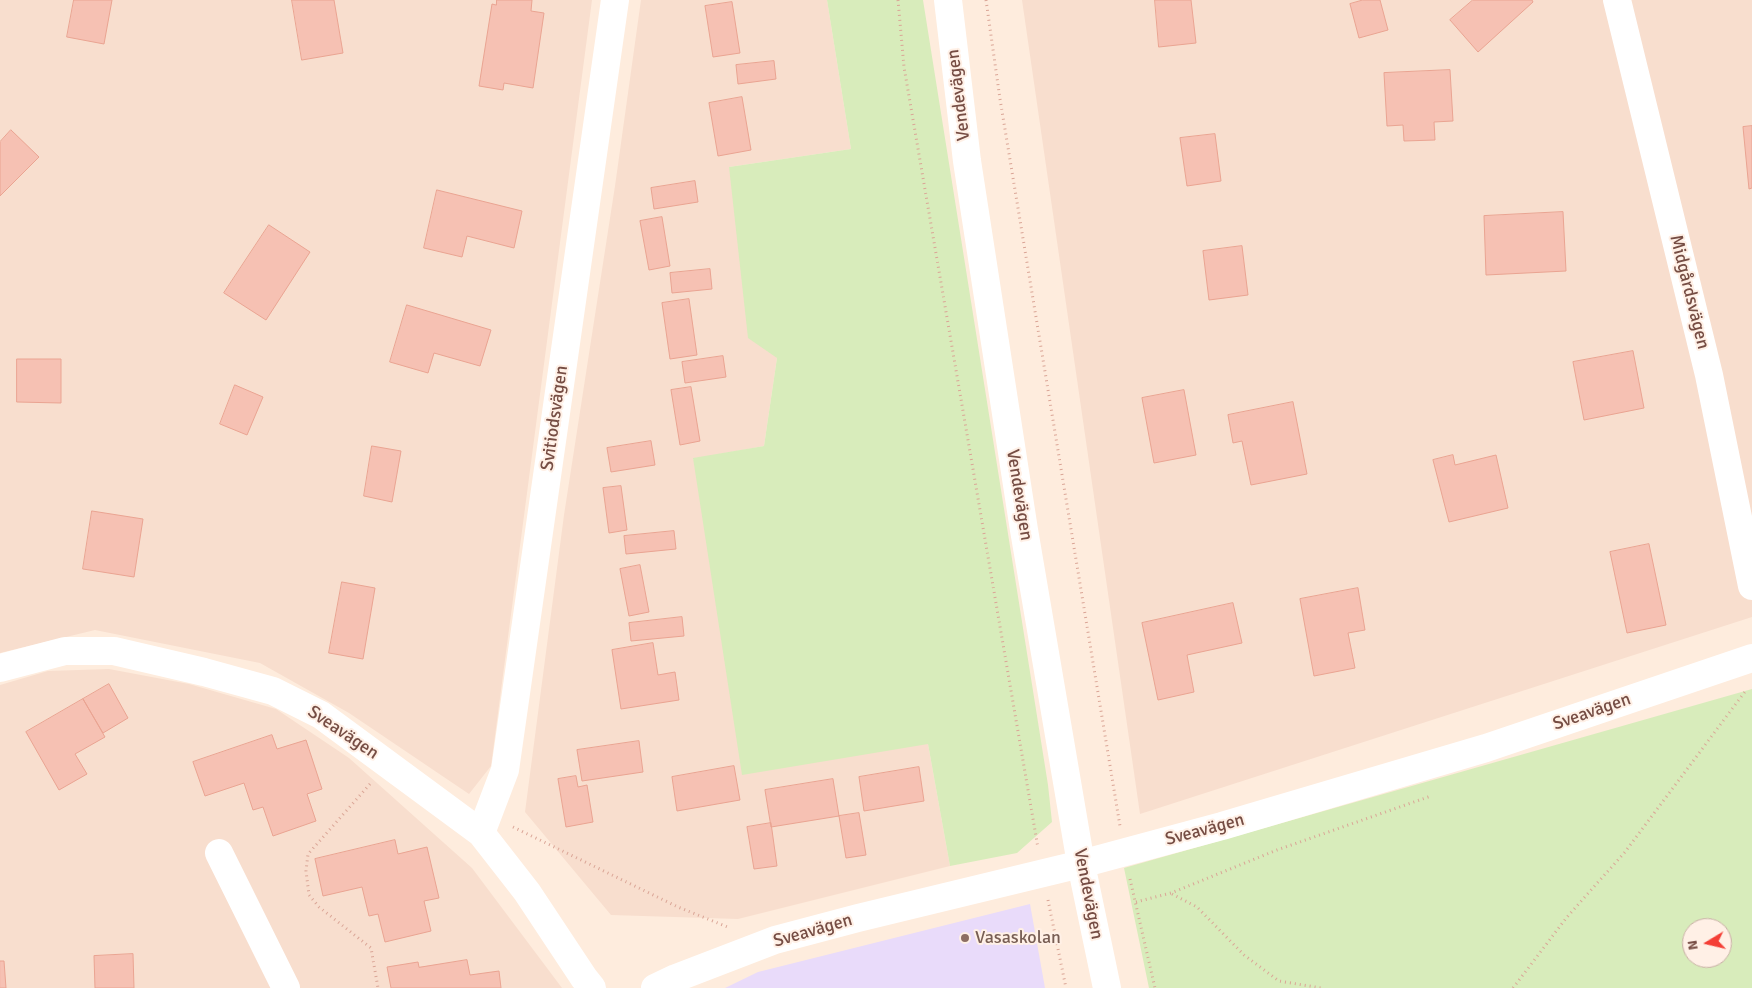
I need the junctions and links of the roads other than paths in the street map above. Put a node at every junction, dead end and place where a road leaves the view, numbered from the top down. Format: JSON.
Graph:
{"nodes":[{"id":1,"x":615,"y":0,"type":"edge"},
{"id":2,"x":948,"y":0,"type":"edge"},
{"id":3,"x":1617,"y":0,"type":"edge"},
{"id":4,"x":1752,"y":586,"type":"edge"},
{"id":5,"x":1752,"y":658,"type":"edge"},
{"id":6,"x":0,"y":668,"type":"edge"},
{"id":7,"x":484,"y":824,"type":"junction"},
{"id":8,"x":219,"y":853,"type":"dead end"},
{"id":9,"x":1081,"y":864,"type":"junction"},
{"id":10,"x":286,"y":988,"type":"edge"},
{"id":11,"x":592,"y":988,"type":"edge"},
{"id":12,"x":655,"y":988,"type":"edge"},
{"id":13,"x":1108,"y":988,"type":"edge"}],
"edges":[{"from":1,"to":7,"type":"street","name":"Svitiodsvägen"},
{"from":2,"to":9,"type":"street","name":"Vendevägen"},
{"from":3,"to":4,"type":"street","name":"Midgårdsvägen"},
{"from":5,"to":9,"type":"street","name":"Sveavägen"},
{"from":6,"to":7,"type":"street","name":"Sveavägen"},
{"from":7,"to":11,"type":"street","name":"Sveavägen"},
{"from":8,"to":10,"type":"street"},
{"from":9,"to":12,"type":"street","name":"Sveavägen"},
{"from":9,"to":13,"type":"street","name":"Vendevägen"}]}
